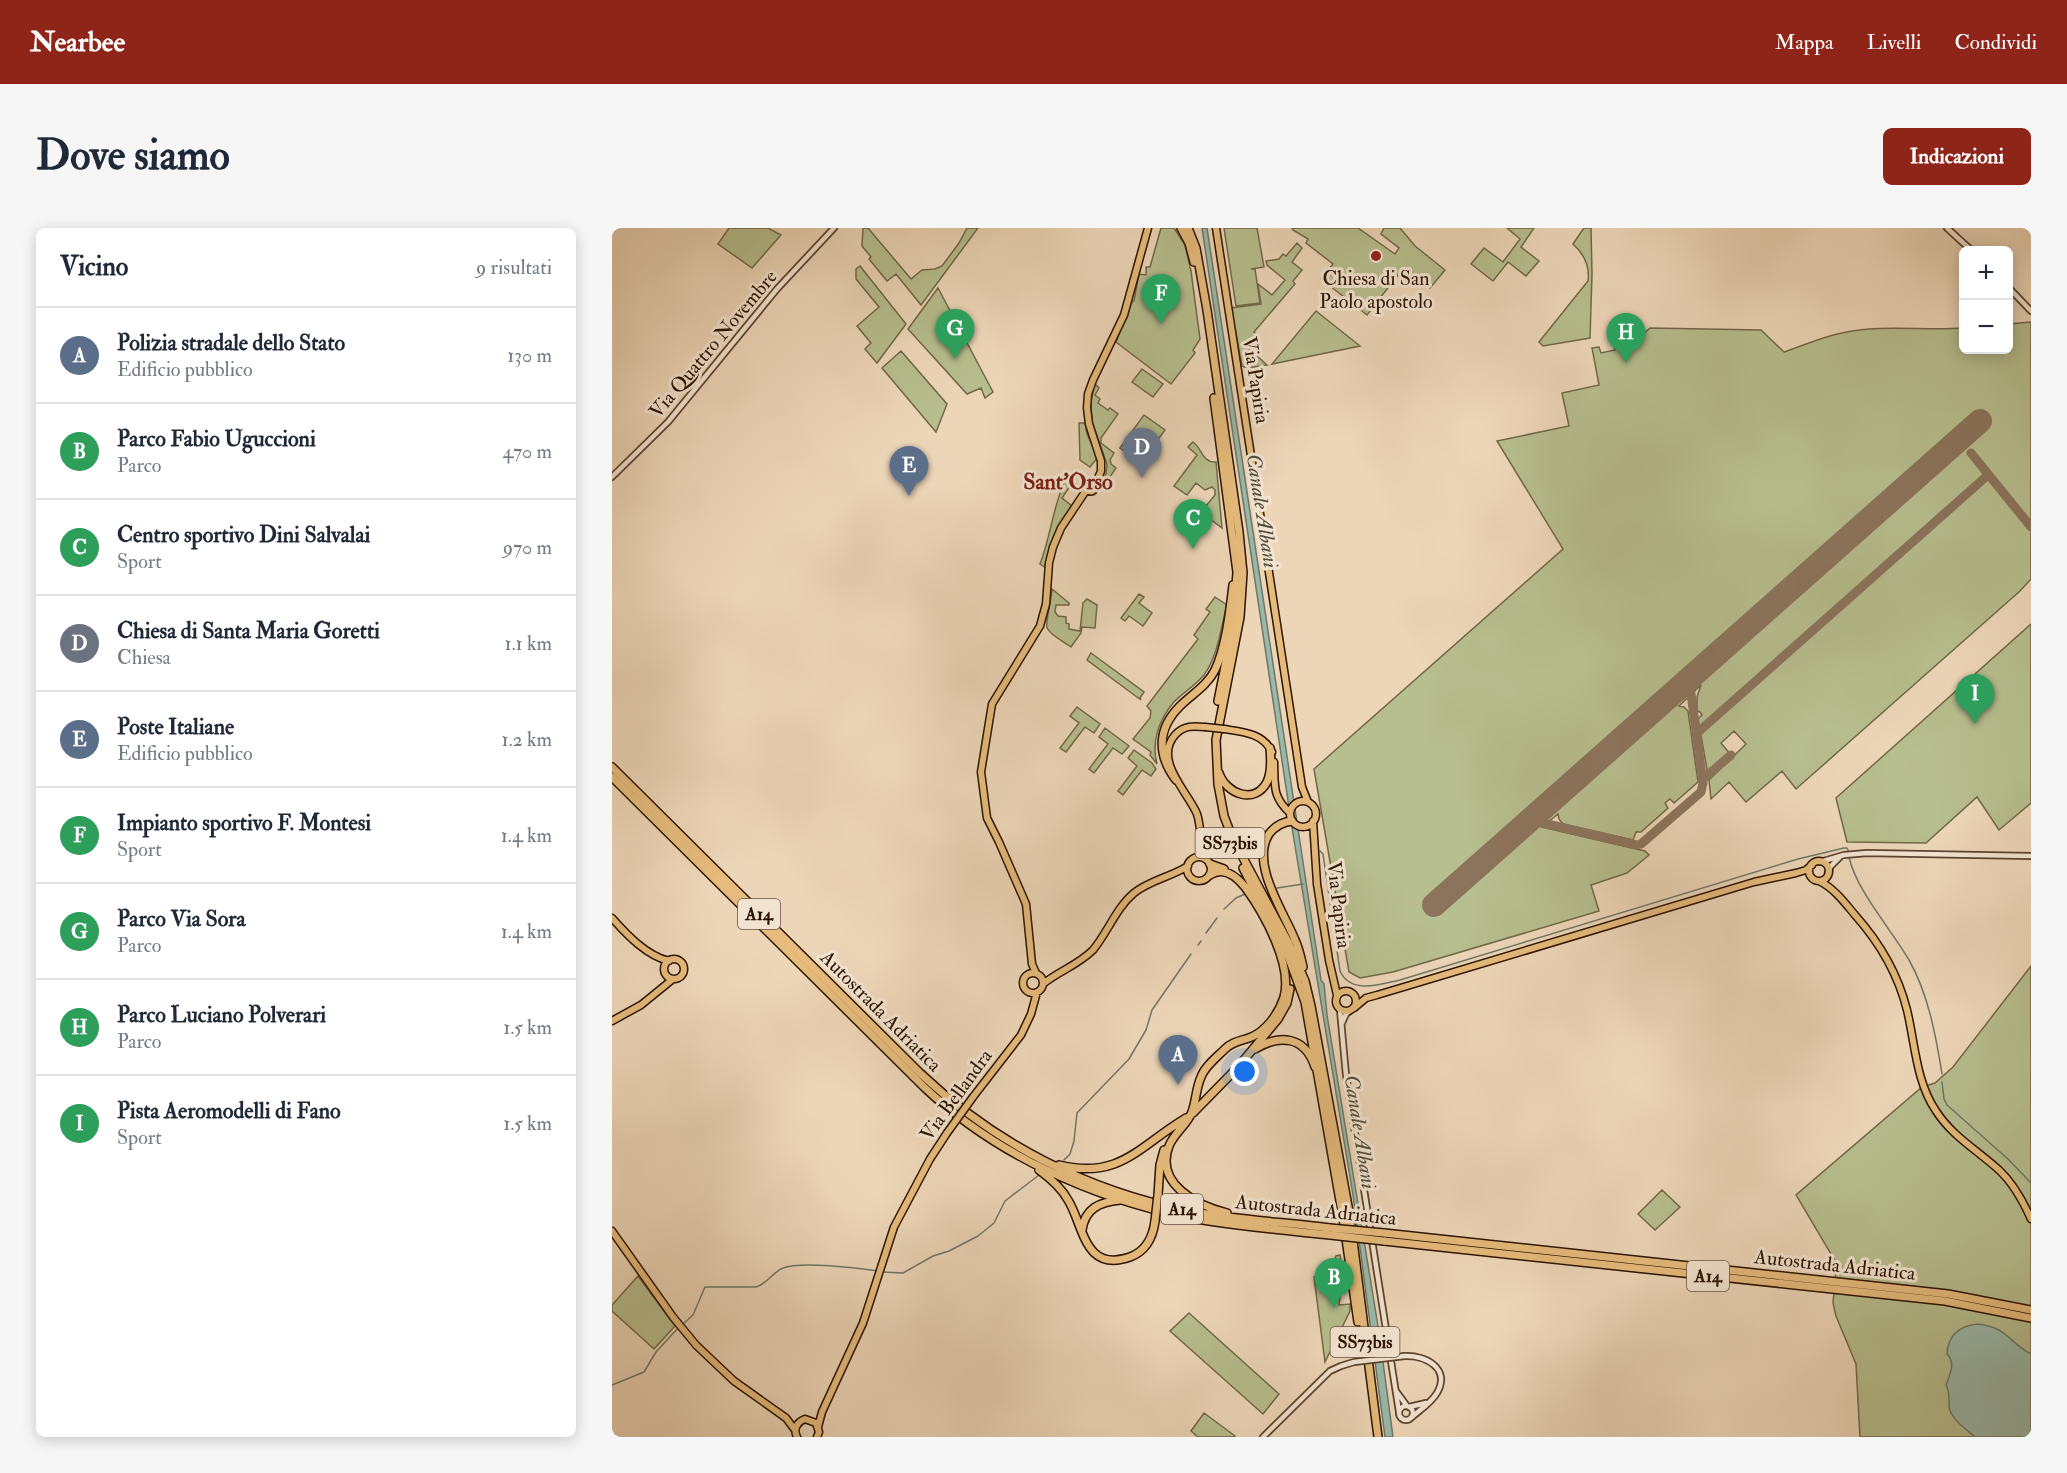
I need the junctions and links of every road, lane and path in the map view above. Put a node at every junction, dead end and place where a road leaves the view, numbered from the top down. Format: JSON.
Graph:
{"nodes":[{"id":1,"x":834,"y":228,"type":"edge"},
{"id":2,"x":1148,"y":228,"type":"edge"},
{"id":3,"x":1180,"y":228,"type":"edge"},
{"id":4,"x":1188,"y":228,"type":"edge"},
{"id":5,"x":1216,"y":228,"type":"edge"},
{"id":6,"x":1947,"y":228,"type":"edge"},
{"id":7,"x":1967,"y":246,"type":"edge"},
{"id":8,"x":2013,"y":292,"type":"edge"},
{"id":9,"x":2031,"y":311,"type":"edge"},
{"id":10,"x":1218,"y":410,"type":"junction"},
{"id":11,"x":612,"y":477,"type":"edge"},
{"id":12,"x":1235,"y":552,"type":"junction"},
{"id":13,"x":1270,"y":748,"type":"junction"},
{"id":14,"x":1215,"y":756,"type":"junction"},
{"id":15,"x":612,"y":767,"type":"edge"},
{"id":16,"x":612,"y":777,"type":"edge"},
{"id":17,"x":1176,"y":780,"type":"junction"},
{"id":18,"x":1302,"y":787,"type":"junction"},
{"id":19,"x":1308,"y":802,"type":"junction"},
{"id":20,"x":1293,"y":811,"type":"junction"},
{"id":21,"x":1313,"y":822,"type":"junction"},
{"id":22,"x":1303,"y":826,"type":"junction"},
{"id":23,"x":1314,"y":838,"type":"junction"},
{"id":24,"x":1201,"y":842,"type":"junction"},
{"id":25,"x":1844,"y":855,"type":"junction"},
{"id":26,"x":2031,"y":856,"type":"edge"},
{"id":27,"x":1193,"y":860,"type":"junction"},
{"id":28,"x":1208,"y":862,"type":"junction"},
{"id":29,"x":1820,"y":862,"type":"junction"},
{"id":30,"x":1812,"y":865,"type":"junction"},
{"id":31,"x":1188,"y":866,"type":"junction"},
{"id":32,"x":1796,"y":873,"type":"junction"},
{"id":33,"x":1828,"y":873,"type":"junction"},
{"id":34,"x":1210,"y":875,"type":"junction"},
{"id":35,"x":1168,"y":876,"type":"junction"},
{"id":36,"x":1810,"y":876,"type":"junction"},
{"id":37,"x":1190,"y":877,"type":"junction"},
{"id":38,"x":1819,"y":881,"type":"junction"},
{"id":39,"x":1836,"y":892,"type":"junction"},
{"id":40,"x":612,"y":918,"type":"edge"},
{"id":41,"x":659,"y":958,"type":"junction"},
{"id":42,"x":669,"y":961,"type":"junction"},
{"id":43,"x":1032,"y":964,"type":"junction"},
{"id":44,"x":665,"y":971,"type":"junction"},
{"id":45,"x":1028,"y":974,"type":"junction"},
{"id":46,"x":1038,"y":974,"type":"junction"},
{"id":47,"x":1056,"y":975,"type":"junction"},
{"id":48,"x":1333,"y":976,"type":"junction"},
{"id":49,"x":672,"y":979,"type":"junction"},
{"id":50,"x":1305,"y":981,"type":"junction"},
{"id":51,"x":1043,"y":984,"type":"junction"},
{"id":52,"x":664,"y":985,"type":"junction"},
{"id":53,"x":1029,"y":992,"type":"junction"},
{"id":54,"x":1037,"y":992,"type":"junction"},
{"id":55,"x":1348,"y":992,"type":"junction"},
{"id":56,"x":1338,"y":995,"type":"junction"},
{"id":57,"x":1366,"y":998,"type":"junction"},
{"id":58,"x":1033,"y":1005,"type":"junction"},
{"id":59,"x":1352,"y":1009,"type":"junction"},
{"id":60,"x":1340,"y":1010,"type":"junction"},
{"id":61,"x":612,"y":1021,"type":"edge"},
{"id":62,"x":1340,"y":1029,"type":"junction"},
{"id":63,"x":1251,"y":1051,"type":"junction"},
{"id":64,"x":1191,"y":1115,"type":"junction"},
{"id":65,"x":1326,"y":1120,"type":"junction"},
{"id":66,"x":1040,"y":1160,"type":"junction"},
{"id":67,"x":1027,"y":1161,"type":"junction"},
{"id":68,"x":1123,"y":1200,"type":"junction"},
{"id":69,"x":2031,"y":1219,"type":"edge"},
{"id":70,"x":1277,"y":1222,"type":"junction"},
{"id":71,"x":612,"y":1231,"type":"edge"},
{"id":72,"x":1330,"y":1232,"type":"junction"},
{"id":73,"x":1082,"y":1233,"type":"junction"},
{"id":74,"x":1384,"y":1237,"type":"junction"},
{"id":75,"x":2031,"y":1310,"type":"edge"},
{"id":76,"x":2031,"y":1318,"type":"edge"},
{"id":77,"x":1394,"y":1387,"type":"junction"},
{"id":78,"x":1429,"y":1402,"type":"junction"},
{"id":79,"x":1408,"y":1406,"type":"junction"},
{"id":80,"x":822,"y":1412,"type":"junction"},
{"id":81,"x":1399,"y":1412,"type":"junction"},
{"id":82,"x":1412,"y":1417,"type":"junction"},
{"id":83,"x":786,"y":1418,"type":"junction"},
{"id":84,"x":805,"y":1420,"type":"junction"},
{"id":85,"x":819,"y":1433,"type":"edge"},
{"id":86,"x":796,"y":1434,"type":"edge"},
{"id":87,"x":1263,"y":1437,"type":"edge"},
{"id":88,"x":1374,"y":1437,"type":"edge"},
{"id":89,"x":1378,"y":1437,"type":"edge"}],
"edges":[{"from":1,"to":11,"type":"street","name":"Via Quattro Novembre"},
{"from":2,"to":43,"type":"main road"},
{"from":3,"to":10,"type":"highway"},
{"from":4,"to":10,"type":"highway"},
{"from":5,"to":18,"type":"main road","name":"Via Papiria"},
{"from":6,"to":7,"type":"street"},
{"from":8,"to":9,"type":"street"},
{"from":10,"to":12,"type":"highway","number":"SS73bis"},
{"from":10,"to":14,"type":"highway","number":"SS73bis"},
{"from":12,"to":17,"type":"highway"},
{"from":12,"to":65,"type":"highway","number":"SS73bis"},
{"from":13,"to":14,"type":"highway"},
{"from":13,"to":17,"type":"main road","bridge":true},
{"from":13,"to":20,"type":"main road"},
{"from":14,"to":50,"type":"highway","number":"SS73bis"},
{"from":15,"to":66,"type":"highway","name":"Autostrada Adriatica","number":"A14"},
{"from":16,"to":67,"type":"highway","name":"Autostrada Adriatica","number":"A14"},
{"from":17,"to":24,"type":"main road"},
{"from":18,"to":19,"type":"main road","name":"Via Papiria"},
{"from":18,"to":20,"type":"main road","name":"Via Papiria"},
{"from":19,"to":20,"type":"main road"},
{"from":19,"to":21,"type":"main road","name":"Via Papiria"},
{"from":20,"to":22,"type":"main road","name":"Via Papiria"},
{"from":20,"to":50,"type":"highway"},
{"from":21,"to":22,"type":"main road"},
{"from":21,"to":23,"type":"main road","name":"Via Papiria"},
{"from":22,"to":23,"type":"main road","name":"Via Papiria"},
{"from":23,"to":48,"type":"main road","name":"Via Papiria"},
{"from":24,"to":27,"type":"main road"},
{"from":24,"to":28,"type":"main road"},
{"from":25,"to":26,"type":"street"},
{"from":25,"to":29,"type":"street"},
{"from":25,"to":33,"type":"street"},
{"from":27,"to":28,"type":"main road"},
{"from":27,"to":31,"type":"main road"},
{"from":28,"to":34,"type":"main road"},
{"from":28,"to":63,"type":"highway","number":"A14"},
{"from":29,"to":30,"type":"main road"},
{"from":29,"to":33,"type":"main road"},
{"from":30,"to":32,"type":"main road"},
{"from":30,"to":36,"type":"main road"},
{"from":31,"to":35,"type":"main road","name":"Via Bellandra"},
{"from":31,"to":37,"type":"main road"},
{"from":32,"to":36,"type":"main road"},
{"from":32,"to":57,"type":"main road"},
{"from":33,"to":38,"type":"main road"},
{"from":33,"to":39,"type":"main road"},
{"from":34,"to":37,"type":"main road"},
{"from":34,"to":64,"type":"highway","number":"A14"},
{"from":35,"to":37,"type":"main road"},
{"from":35,"to":47,"type":"main road","name":"Via Bellandra"},
{"from":36,"to":38,"type":"main road"},
{"from":38,"to":39,"type":"main road"},
{"from":39,"to":69,"type":"main road"},
{"from":40,"to":41,"type":"main road"},
{"from":41,"to":42,"type":"main road"},
{"from":41,"to":44,"type":"main road"},
{"from":42,"to":44,"type":"main road"},
{"from":42,"to":49,"type":"main road"},
{"from":43,"to":45,"type":"main road"},
{"from":43,"to":46,"type":"main road"},
{"from":44,"to":49,"type":"main road"},
{"from":44,"to":52,"type":"main road"},
{"from":45,"to":46,"type":"main road"},
{"from":45,"to":53,"type":"main road"},
{"from":46,"to":47,"type":"main road"},
{"from":46,"to":51,"type":"main road"},
{"from":47,"to":51,"type":"main road","name":"Via Bellandra"},
{"from":48,"to":55,"type":"main road","name":"Via Papiria"},
{"from":48,"to":56,"type":"main road","name":"Via Papiria"},
{"from":49,"to":52,"type":"main road"},
{"from":50,"to":89,"type":"highway","number":"SS73bis"},
{"from":51,"to":54,"type":"main road","name":"Via Bellandra"},
{"from":52,"to":61,"type":"main road"},
{"from":53,"to":54,"type":"main road"},
{"from":53,"to":58,"type":"main road"},
{"from":54,"to":58,"type":"main road","name":"Via Bellandra"},
{"from":55,"to":56,"type":"main road"},
{"from":55,"to":57,"type":"main road"},
{"from":55,"to":59,"type":"main road"},
{"from":56,"to":60,"type":"main road"},
{"from":57,"to":59,"type":"main road"},
{"from":58,"to":80,"type":"main road","name":"Via Bellandra","bridge":true},
{"from":59,"to":60,"type":"main road"},
{"from":59,"to":62,"type":"street"},
{"from":60,"to":62,"type":"street"},
{"from":62,"to":77,"type":"street"},
{"from":63,"to":64,"type":"highway","number":"A14"},
{"from":63,"to":65,"type":"highway"},
{"from":64,"to":66,"type":"highway","number":"A14"},
{"from":64,"to":70,"type":"highway","number":"A14"},
{"from":64,"to":73,"type":"highway","number":"A14","bridge":true},
{"from":65,"to":88,"type":"highway","number":"SS73bis"},
{"from":66,"to":70,"type":"highway","name":"Autostrada Adriatica","number":"A14"},
{"from":67,"to":68,"type":"highway","name":"Autostrada Adriatica","number":"A14"},
{"from":67,"to":73,"type":"highway","number":"A14"},
{"from":68,"to":72,"type":"highway","name":"Autostrada Adriatica","number":"A14"},
{"from":68,"to":73,"type":"highway"},
{"from":70,"to":72,"type":"highway","name":"Autostrada Adriatica","number":"A14"},
{"from":71,"to":83,"type":"main road"},
{"from":72,"to":74,"type":"highway","name":"Autostrada Adriatica","number":"A14","bridge":true},
{"from":74,"to":75,"type":"highway","name":"Autostrada Adriatica","number":"A14"},
{"from":74,"to":76,"type":"highway","name":"Autostrada Adriatica","number":"A14"},
{"from":77,"to":79,"type":"street"},
{"from":77,"to":81,"type":"street"},
{"from":78,"to":79,"type":"street"},
{"from":78,"to":82,"type":"street"},
{"from":78,"to":87,"type":"street","bridge":true},
{"from":79,"to":81,"type":"street"},
{"from":79,"to":82,"type":"street"},
{"from":80,"to":84,"type":"main road"},
{"from":80,"to":85,"type":"main road","name":"Via Bellandra"},
{"from":81,"to":82,"type":"street"},
{"from":83,"to":84,"type":"main road"},
{"from":83,"to":86,"type":"main road"},
{"from":84,"to":85,"type":"main road"},
{"from":84,"to":86,"type":"main road"}]}
